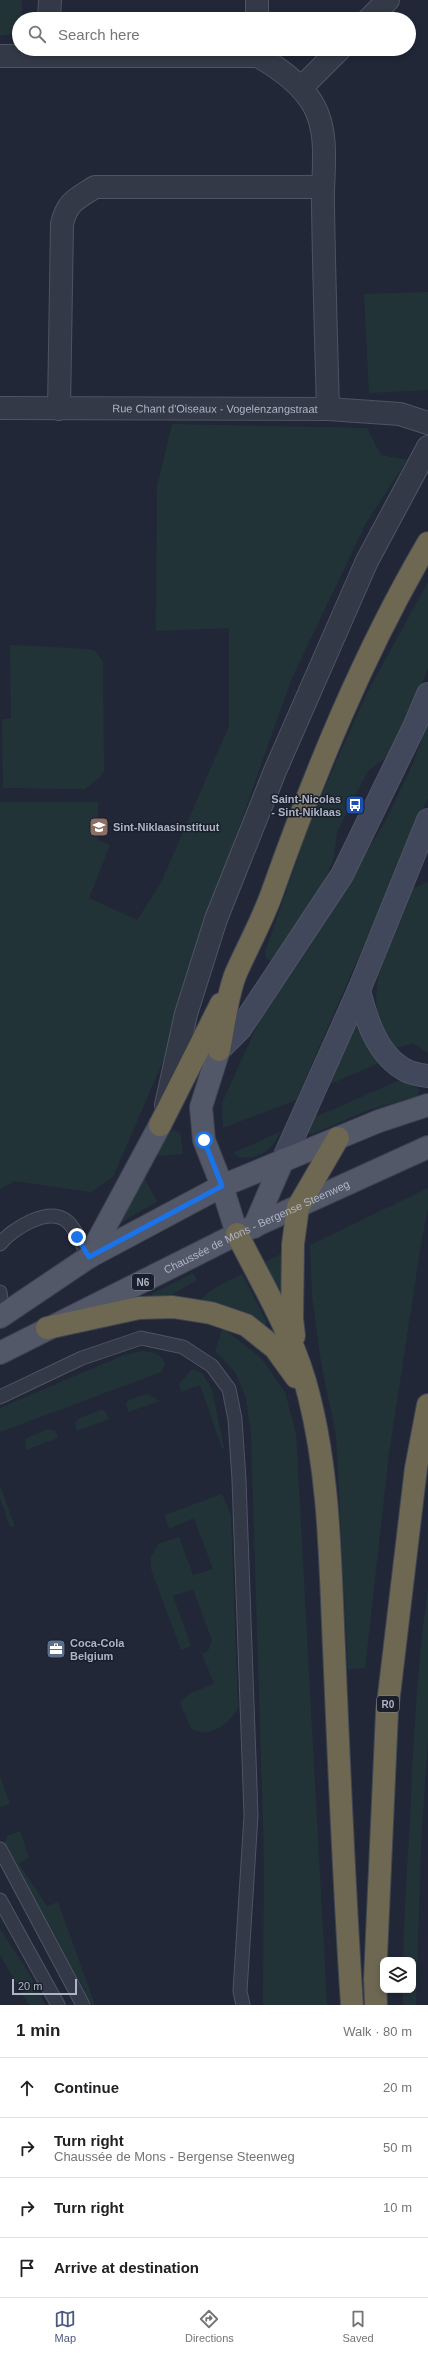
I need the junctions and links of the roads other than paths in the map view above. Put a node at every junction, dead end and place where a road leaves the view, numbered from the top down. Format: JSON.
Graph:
{"nodes":[{"id":1,"x":50,"y":0,"type":"edge"},
{"id":2,"x":257,"y":0,"type":"edge"},
{"id":3,"x":388,"y":0,"type":"edge"},
{"id":4,"x":49,"y":12,"type":"edge"},
{"id":5,"x":257,"y":12,"type":"edge"},
{"id":6,"x":376,"y":12,"type":"edge"},
{"id":7,"x":12,"y":55,"type":"edge"},
{"id":8,"x":0,"y":56,"type":"edge"},
{"id":9,"x":262,"y":56,"type":"edge"},
{"id":10,"x":333,"y":56,"type":"edge"},
{"id":11,"x":301,"y":88,"type":"junction"},
{"id":12,"x":322,"y":187,"type":"junction"},
{"id":13,"x":0,"y":408,"type":"edge"},
{"id":14,"x":59,"y":409,"type":"junction"},
{"id":15,"x":328,"y":409,"type":"junction"},
{"id":16,"x":428,"y":423,"type":"edge"},
{"id":17,"x":428,"y":447,"type":"edge"},
{"id":18,"x":428,"y":543,"type":"edge"},
{"id":19,"x":428,"y":694,"type":"edge"},
{"id":20,"x":428,"y":820,"type":"edge"},
{"id":21,"x":236,"y":975,"type":"junction"},
{"id":22,"x":359,"y":990,"type":"junction"},
{"id":23,"x":219,"y":1050,"type":"junction"},
{"id":24,"x":428,"y":1076,"type":"edge"},
{"id":25,"x":428,"y":1105,"type":"edge"},
{"id":26,"x":160,"y":1125,"type":"junction"},
{"id":27,"x":338,"y":1138,"type":"junction"},
{"id":28,"x":428,"y":1147,"type":"edge"},
{"id":29,"x":282,"y":1160,"type":"junction"},
{"id":30,"x":222,"y":1186,"type":"junction"},
{"id":31,"x":298,"y":1207,"type":"junction"},
{"id":32,"x":245,"y":1230,"type":"junction"},
{"id":33,"x":0,"y":1244,"type":"edge"},
{"id":34,"x":89,"y":1257,"type":"junction"},
{"id":35,"x":0,"y":1292,"type":"edge"},
{"id":36,"x":2,"y":1317,"type":"edge"},
{"id":37,"x":47,"y":1328,"type":"junction"},
{"id":38,"x":0,"y":1353,"type":"edge"},
{"id":39,"x":297,"y":1357,"type":"junction"},
{"id":40,"x":309,"y":1395,"type":"junction"},
{"id":41,"x":0,"y":1397,"type":"edge"},
{"id":42,"x":428,"y":1406,"type":"edge"},
{"id":43,"x":0,"y":1849,"type":"edge"},
{"id":44,"x":0,"y":1900,"type":"edge"},
{"id":45,"x":58,"y":2005,"type":"edge"},
{"id":46,"x":83,"y":2005,"type":"edge"},
{"id":47,"x":243,"y":2005,"type":"edge"},
{"id":48,"x":352,"y":2005,"type":"edge"},
{"id":49,"x":376,"y":2005,"type":"edge"}],
"edges":[{"from":1,"to":4,"type":"street"},
{"from":2,"to":5,"type":"street"},
{"from":3,"to":6,"type":"street"},
{"from":7,"to":8,"type":"street"},
{"from":9,"to":11,"type":"street"},
{"from":10,"to":11,"type":"street"},
{"from":11,"to":12,"type":"street"},
{"from":12,"to":14,"type":"street"},
{"from":12,"to":15,"type":"street"},
{"from":13,"to":14,"type":"street","name":"Rue Chant d'Oiseaux - Vogelenzangstraat"},
{"from":14,"to":15,"type":"street","name":"Rue Chant d'Oiseaux - Vogelenzangstraat"},
{"from":15,"to":16,"type":"street","name":"Rue Chant d'Oiseaux - Vogelenzangstraat"},
{"from":17,"to":26,"type":"street"},
{"from":18,"to":21,"type":"highway"},
{"from":19,"to":23,"type":"street"},
{"from":20,"to":22,"type":"street"},
{"from":21,"to":23,"type":"highway"},
{"from":21,"to":26,"type":"highway"},
{"from":22,"to":24,"type":"street"},
{"from":22,"to":29,"type":"street"},
{"from":23,"to":30,"type":"main road"},
{"from":25,"to":27,"type":"main road"},
{"from":26,"to":34,"type":"main road"},
{"from":27,"to":29,"type":"main road"},
{"from":27,"to":31,"type":"highway"},
{"from":28,"to":31,"type":"main road","name":"Chaussée de Mons - Bergense Steenweg","number":"N6"},
{"from":29,"to":30,"type":"main road"},
{"from":29,"to":32,"type":"main road"},
{"from":30,"to":32,"type":"main road"},
{"from":30,"to":34,"type":"main road"},
{"from":31,"to":32,"type":"main road","name":"Chaussée de Mons - Bergense Steenweg","number":"N6"},
{"from":31,"to":39,"type":"highway"},
{"from":32,"to":37,"type":"main road","name":"Chaussée de Mons - Bergense Steenweg","number":"N6"},
{"from":32,"to":39,"type":"highway"},
{"from":33,"to":34,"type":"lane"},
{"from":34,"to":36,"type":"main road"},
{"from":35,"to":36,"type":"lane"},
{"from":37,"to":38,"type":"main road","name":"Chaussée de Mons - Bergense Steenweg","number":"N6"},
{"from":37,"to":40,"type":"highway"},
{"from":39,"to":40,"type":"highway"},
{"from":40,"to":48,"type":"highway"},
{"from":41,"to":47,"type":"lane"},
{"from":42,"to":49,"type":"highway","number":"R0"},
{"from":43,"to":46,"type":"lane"},
{"from":44,"to":45,"type":"lane"}]}
